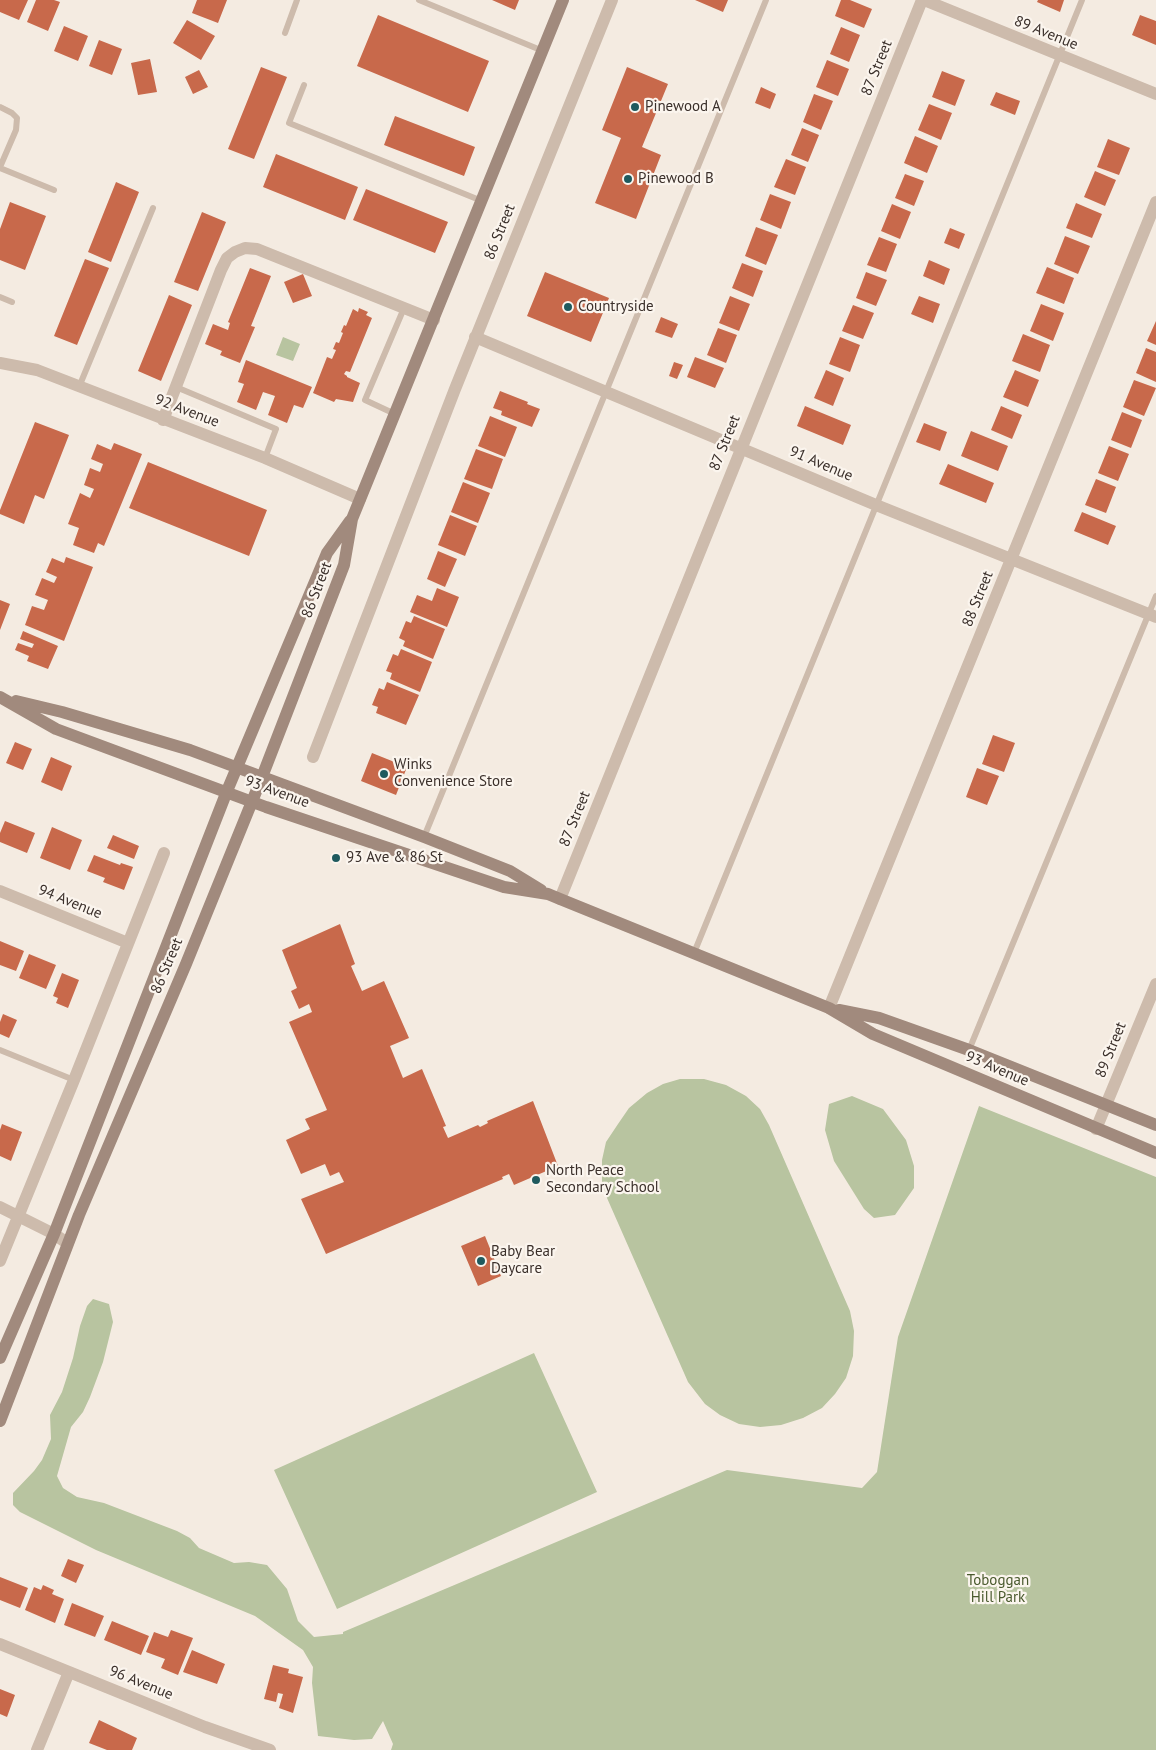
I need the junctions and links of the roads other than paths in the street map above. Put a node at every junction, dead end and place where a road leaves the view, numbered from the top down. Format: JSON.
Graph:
{"nodes":[{"id":1,"x":297,"y":0,"type":"edge"},
{"id":2,"x":419,"y":0,"type":"edge"},
{"id":3,"x":563,"y":0,"type":"edge"},
{"id":4,"x":612,"y":0,"type":"edge"},
{"id":5,"x":766,"y":0,"type":"edge"},
{"id":6,"x":923,"y":0,"type":"edge"},
{"id":7,"x":1082,"y":0,"type":"edge"},
{"id":8,"x":284,"y":33,"type":"dead end"},
{"id":9,"x":542,"y":51,"type":"junction"},
{"id":10,"x":1060,"y":56,"type":"junction"},
{"id":11,"x":304,"y":86,"type":"dead end"},
{"id":12,"x":1156,"y":94,"type":"edge"},
{"id":13,"x":0,"y":108,"type":"edge"},
{"id":14,"x":0,"y":168,"type":"edge"},
{"id":15,"x":54,"y":190,"type":"dead end"},
{"id":16,"x":482,"y":201,"type":"junction"},
{"id":17,"x":1156,"y":202,"type":"edge"},
{"id":18,"x":153,"y":208,"type":"dead end"},
{"id":19,"x":0,"y":297,"type":"edge"},
{"id":20,"x":12,"y":302,"type":"dead end"},
{"id":21,"x":404,"y":308,"type":"junction"},
{"id":22,"x":434,"y":320,"type":"junction"},
{"id":23,"x":475,"y":338,"type":"junction"},
{"id":24,"x":0,"y":363,"type":"edge"},
{"id":25,"x":79,"y":387,"type":"junction"},
{"id":26,"x":176,"y":387,"type":"junction"},
{"id":27,"x":606,"y":392,"type":"junction"},
{"id":28,"x":395,"y":414,"type":"junction"},
{"id":29,"x":162,"y":420,"type":"junction"},
{"id":30,"x":741,"y":449,"type":"junction"},
{"id":31,"x":265,"y":458,"type":"junction"},
{"id":32,"x":360,"y":499,"type":"junction"},
{"id":33,"x":876,"y":505,"type":"junction"},
{"id":34,"x":352,"y":520,"type":"junction"},
{"id":35,"x":1012,"y":560,"type":"junction"},
{"id":36,"x":1156,"y":596,"type":"edge"},
{"id":37,"x":1152,"y":616,"type":"edge"},
{"id":38,"x":2,"y":697,"type":"edge"},
{"id":39,"x":313,"y":757,"type":"dead end"},
{"id":40,"x":237,"y":768,"type":"junction"},
{"id":41,"x":262,"y":776,"type":"junction"},
{"id":42,"x":226,"y":791,"type":"junction"},
{"id":43,"x":252,"y":801,"type":"junction"},
{"id":44,"x":424,"y":836,"type":"junction"},
{"id":45,"x":164,"y":852,"type":"dead end"},
{"id":46,"x":0,"y":891,"type":"edge"},
{"id":47,"x":548,"y":894,"type":"junction"},
{"id":48,"x":560,"y":899,"type":"junction"},
{"id":49,"x":128,"y":942,"type":"junction"},
{"id":50,"x":694,"y":953,"type":"junction"},
{"id":51,"x":1156,"y":984,"type":"edge"},
{"id":52,"x":830,"y":1008,"type":"junction"},
{"id":53,"x":0,"y":1050,"type":"edge"},
{"id":54,"x":969,"y":1050,"type":"junction"},
{"id":55,"x":74,"y":1080,"type":"junction"},
{"id":56,"x":1107,"y":1104,"type":"junction"},
{"id":57,"x":1156,"y":1125,"type":"edge"},
{"id":58,"x":1096,"y":1129,"type":"junction"},
{"id":59,"x":1156,"y":1153,"type":"edge"},
{"id":60,"x":0,"y":1207,"type":"edge"},
{"id":61,"x":18,"y":1215,"type":"junction"},
{"id":62,"x":54,"y":1234,"type":"junction"},
{"id":63,"x":67,"y":1243,"type":"junction"},
{"id":64,"x":0,"y":1261,"type":"edge"},
{"id":65,"x":0,"y":1358,"type":"edge"},
{"id":66,"x":0,"y":1421,"type":"edge"},
{"id":67,"x":0,"y":1644,"type":"edge"},
{"id":68,"x":69,"y":1672,"type":"junction"},
{"id":69,"x":37,"y":1750,"type":"edge"},
{"id":70,"x":270,"y":1750,"type":"edge"}],
"edges":[{"from":1,"to":8,"type":"lane"},
{"from":2,"to":9,"type":"lane"},
{"from":3,"to":9,"type":"main road","name":"86 Street"},
{"from":4,"to":23,"type":"street","name":"86 Street"},
{"from":5,"to":27,"type":"lane"},
{"from":6,"to":10,"type":"street","name":"89 Avenue"},
{"from":6,"to":30,"type":"street","name":"87 Street"},
{"from":7,"to":10,"type":"lane"},
{"from":9,"to":16,"type":"main road","name":"86 Street"},
{"from":10,"to":12,"type":"street","name":"89 Avenue"},
{"from":10,"to":33,"type":"lane"},
{"from":11,"to":16,"type":"lane"},
{"from":13,"to":14,"type":"lane"},
{"from":14,"to":15,"type":"lane"},
{"from":16,"to":22,"type":"main road","name":"86 Street"},
{"from":17,"to":35,"type":"street","name":"88 Street"},
{"from":18,"to":25,"type":"lane"},
{"from":19,"to":20,"type":"lane"},
{"from":21,"to":22,"type":"street"},
{"from":21,"to":26,"type":"street"},
{"from":21,"to":28,"type":"lane"},
{"from":22,"to":28,"type":"main road","name":"86 Street"},
{"from":23,"to":27,"type":"street","name":"91 Avenue"},
{"from":23,"to":39,"type":"street","name":"86 Street"},
{"from":24,"to":25,"type":"street","name":"92 Avenue"},
{"from":25,"to":29,"type":"street","name":"92 Avenue"},
{"from":26,"to":29,"type":"street"},
{"from":26,"to":31,"type":"lane"},
{"from":27,"to":30,"type":"street","name":"91 Avenue"},
{"from":27,"to":44,"type":"lane"},
{"from":28,"to":32,"type":"main road","name":"86 Street"},
{"from":29,"to":31,"type":"street","name":"92 Avenue"},
{"from":30,"to":33,"type":"street","name":"91 Avenue"},
{"from":30,"to":48,"type":"street","name":"87 Street"},
{"from":31,"to":32,"type":"street","name":"92 Avenue"},
{"from":32,"to":34,"type":"main road","name":"86 Street"},
{"from":33,"to":35,"type":"street","name":"91 Avenue"},
{"from":33,"to":50,"type":"lane"},
{"from":34,"to":40,"type":"main road","name":"86 Street"},
{"from":34,"to":41,"type":"main road","name":"86 Street"},
{"from":35,"to":37,"type":"street","name":"91 Avenue"},
{"from":35,"to":52,"type":"street","name":"88 Street"},
{"from":36,"to":37,"type":"lane"},
{"from":37,"to":54,"type":"lane"},
{"from":38,"to":40,"type":"main road","name":"93 Avenue"},
{"from":38,"to":42,"type":"main road","name":"93 Avenue"},
{"from":40,"to":41,"type":"main road","name":"93 Avenue"},
{"from":40,"to":42,"type":"main road","name":"86 Street"},
{"from":41,"to":43,"type":"main road","name":"86 Street"},
{"from":41,"to":44,"type":"main road","name":"93 Avenue"},
{"from":42,"to":43,"type":"main road","name":"93 Avenue"},
{"from":42,"to":62,"type":"main road","name":"86 Street"},
{"from":43,"to":47,"type":"main road","name":"93 Avenue"},
{"from":43,"to":63,"type":"main road","name":"86 Street"},
{"from":44,"to":47,"type":"main road","name":"93 Avenue"},
{"from":45,"to":49,"type":"street"},
{"from":46,"to":49,"type":"street","name":"94 Avenue"},
{"from":47,"to":48,"type":"main road","name":"93 Avenue"},
{"from":48,"to":50,"type":"main road","name":"93 Avenue"},
{"from":49,"to":55,"type":"street"},
{"from":50,"to":52,"type":"main road","name":"93 Avenue"},
{"from":51,"to":56,"type":"street","name":"89 Street"},
{"from":52,"to":54,"type":"main road","name":"93 Avenue"},
{"from":52,"to":58,"type":"main road","name":"93 Avenue"},
{"from":53,"to":55,"type":"lane"},
{"from":54,"to":56,"type":"main road","name":"93 Avenue"},
{"from":55,"to":61,"type":"street"},
{"from":56,"to":57,"type":"main road","name":"93 Avenue"},
{"from":56,"to":58,"type":"street","name":"89 Street"},
{"from":58,"to":59,"type":"main road","name":"93 Avenue"},
{"from":60,"to":61,"type":"street"},
{"from":61,"to":62,"type":"street"},
{"from":61,"to":64,"type":"street"},
{"from":62,"to":63,"type":"street"},
{"from":62,"to":65,"type":"main road","name":"86 Street"},
{"from":63,"to":66,"type":"main road","name":"86 Street"},
{"from":67,"to":68,"type":"street","name":"96 Avenue"},
{"from":68,"to":69,"type":"street"},
{"from":68,"to":70,"type":"street","name":"96 Avenue"}]}
